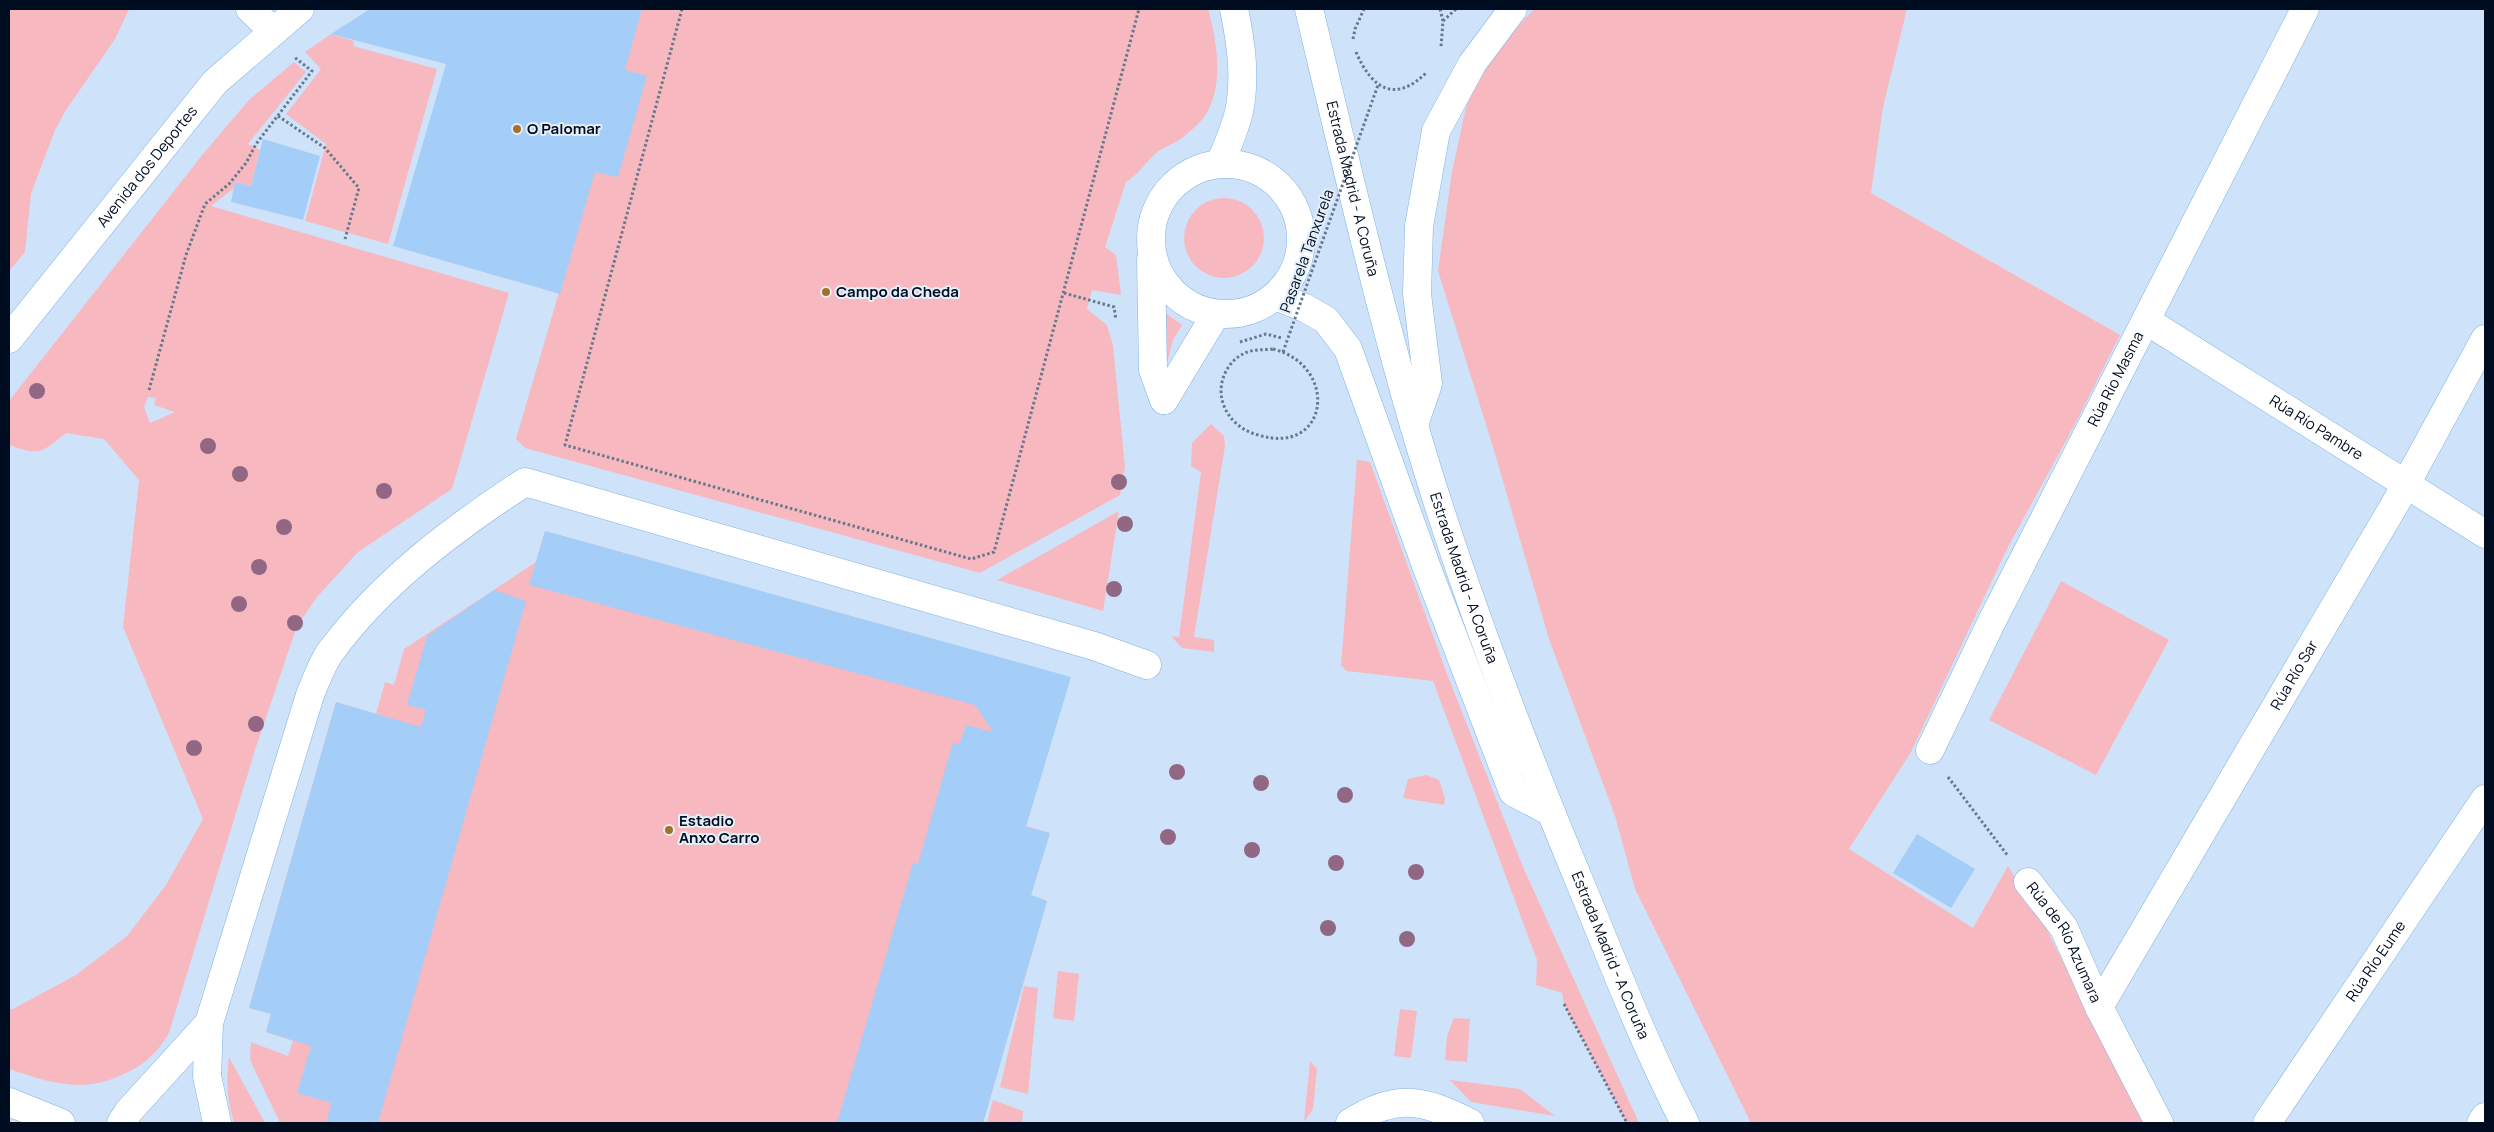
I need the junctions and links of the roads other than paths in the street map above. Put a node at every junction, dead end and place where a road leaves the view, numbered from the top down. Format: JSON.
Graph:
{"nodes":[{"id":1,"x":250,"y":9,"type":"edge"},
{"id":2,"x":300,"y":9,"type":"edge"},
{"id":3,"x":1234,"y":9,"type":"edge"},
{"id":4,"x":1309,"y":9,"type":"edge"},
{"id":5,"x":1513,"y":9,"type":"edge"},
{"id":6,"x":2305,"y":9,"type":"edge"},
{"id":7,"x":273,"y":30,"type":"junction"},
{"id":8,"x":1221,"y":162,"type":"junction"},
{"id":9,"x":1151,"y":250,"type":"junction"},
{"id":10,"x":1276,"y":296,"type":"junction"},
{"id":11,"x":1216,"y":314,"type":"junction"},
{"id":12,"x":2147,"y":321,"type":"junction"},
{"id":13,"x":9,"y":339,"type":"edge"},
{"id":14,"x":2485,"y":339,"type":"edge"},
{"id":15,"x":1414,"y":426,"type":"junction"},
{"id":16,"x":2407,"y":484,"type":"junction"},
{"id":17,"x":2485,"y":534,"type":"edge"},
{"id":18,"x":1146,"y":665,"type":"dead end"},
{"id":19,"x":1930,"y":750,"type":"road end"},
{"id":20,"x":2485,"y":799,"type":"edge"},
{"id":21,"x":1551,"y":812,"type":"junction"},
{"id":22,"x":2028,"y":882,"type":"road end"},
{"id":23,"x":2099,"y":1008,"type":"junction"},
{"id":24,"x":209,"y":1023,"type":"junction"},
{"id":25,"x":9,"y":1102,"type":"edge"},
{"id":26,"x":2485,"y":1117,"type":"edge"},
{"id":27,"x":61,"y":1123,"type":"edge"},
{"id":28,"x":121,"y":1123,"type":"edge"},
{"id":29,"x":216,"y":1123,"type":"edge"},
{"id":30,"x":1350,"y":1123,"type":"edge"},
{"id":31,"x":1470,"y":1123,"type":"edge"},
{"id":32,"x":1685,"y":1123,"type":"edge"},
{"id":33,"x":2159,"y":1123,"type":"edge"},
{"id":34,"x":2266,"y":1123,"type":"edge"},
{"id":35,"x":2481,"y":1123,"type":"edge"}],
"edges":[{"from":1,"to":7,"type":"main road"},
{"from":2,"to":7,"type":"main road","name":"Avenida dos Deportes"},
{"from":3,"to":8,"type":"main road"},
{"from":4,"to":15,"type":"main road","name":"Estrada Madrid - A Coruña"},
{"from":5,"to":15,"type":"main road"},
{"from":6,"to":12,"type":"main road","name":"Rúa Río Masma"},
{"from":7,"to":13,"type":"main road","name":"Avenida dos Deportes"},
{"from":8,"to":9,"type":"main road"},
{"from":8,"to":10,"type":"main road"},
{"from":9,"to":11,"type":"main road"},
{"from":9,"to":11,"type":"main road"},
{"from":10,"to":11,"type":"main road"},
{"from":10,"to":21,"type":"main road"},
{"from":12,"to":16,"type":"main road","name":"Rúa Río Pambre"},
{"from":12,"to":19,"type":"main road","name":"Rúa Río Masma"},
{"from":14,"to":16,"type":"main road","name":"Rúa Río Sar"},
{"from":15,"to":21,"type":"main road","name":"Estrada Madrid - A Coruña"},
{"from":16,"to":17,"type":"main road","name":"Rúa Río Pambre"},
{"from":16,"to":23,"type":"main road","name":"Rúa Río Sar"},
{"from":18,"to":24,"type":"main road"},
{"from":20,"to":34,"type":"main road","name":"Rúa Río Eume"},
{"from":21,"to":32,"type":"main road","name":"Estrada Madrid - A Coruña"},
{"from":22,"to":23,"type":"main road","name":"Rúa de Río Azumara"},
{"from":23,"to":33,"type":"main road","name":"Rúa de Río Azumara"},
{"from":24,"to":28,"type":"main road"},
{"from":24,"to":29,"type":"main road"},
{"from":25,"to":27,"type":"main road"},
{"from":26,"to":35,"type":"main road"},
{"from":30,"to":31,"type":"main road"}]}
